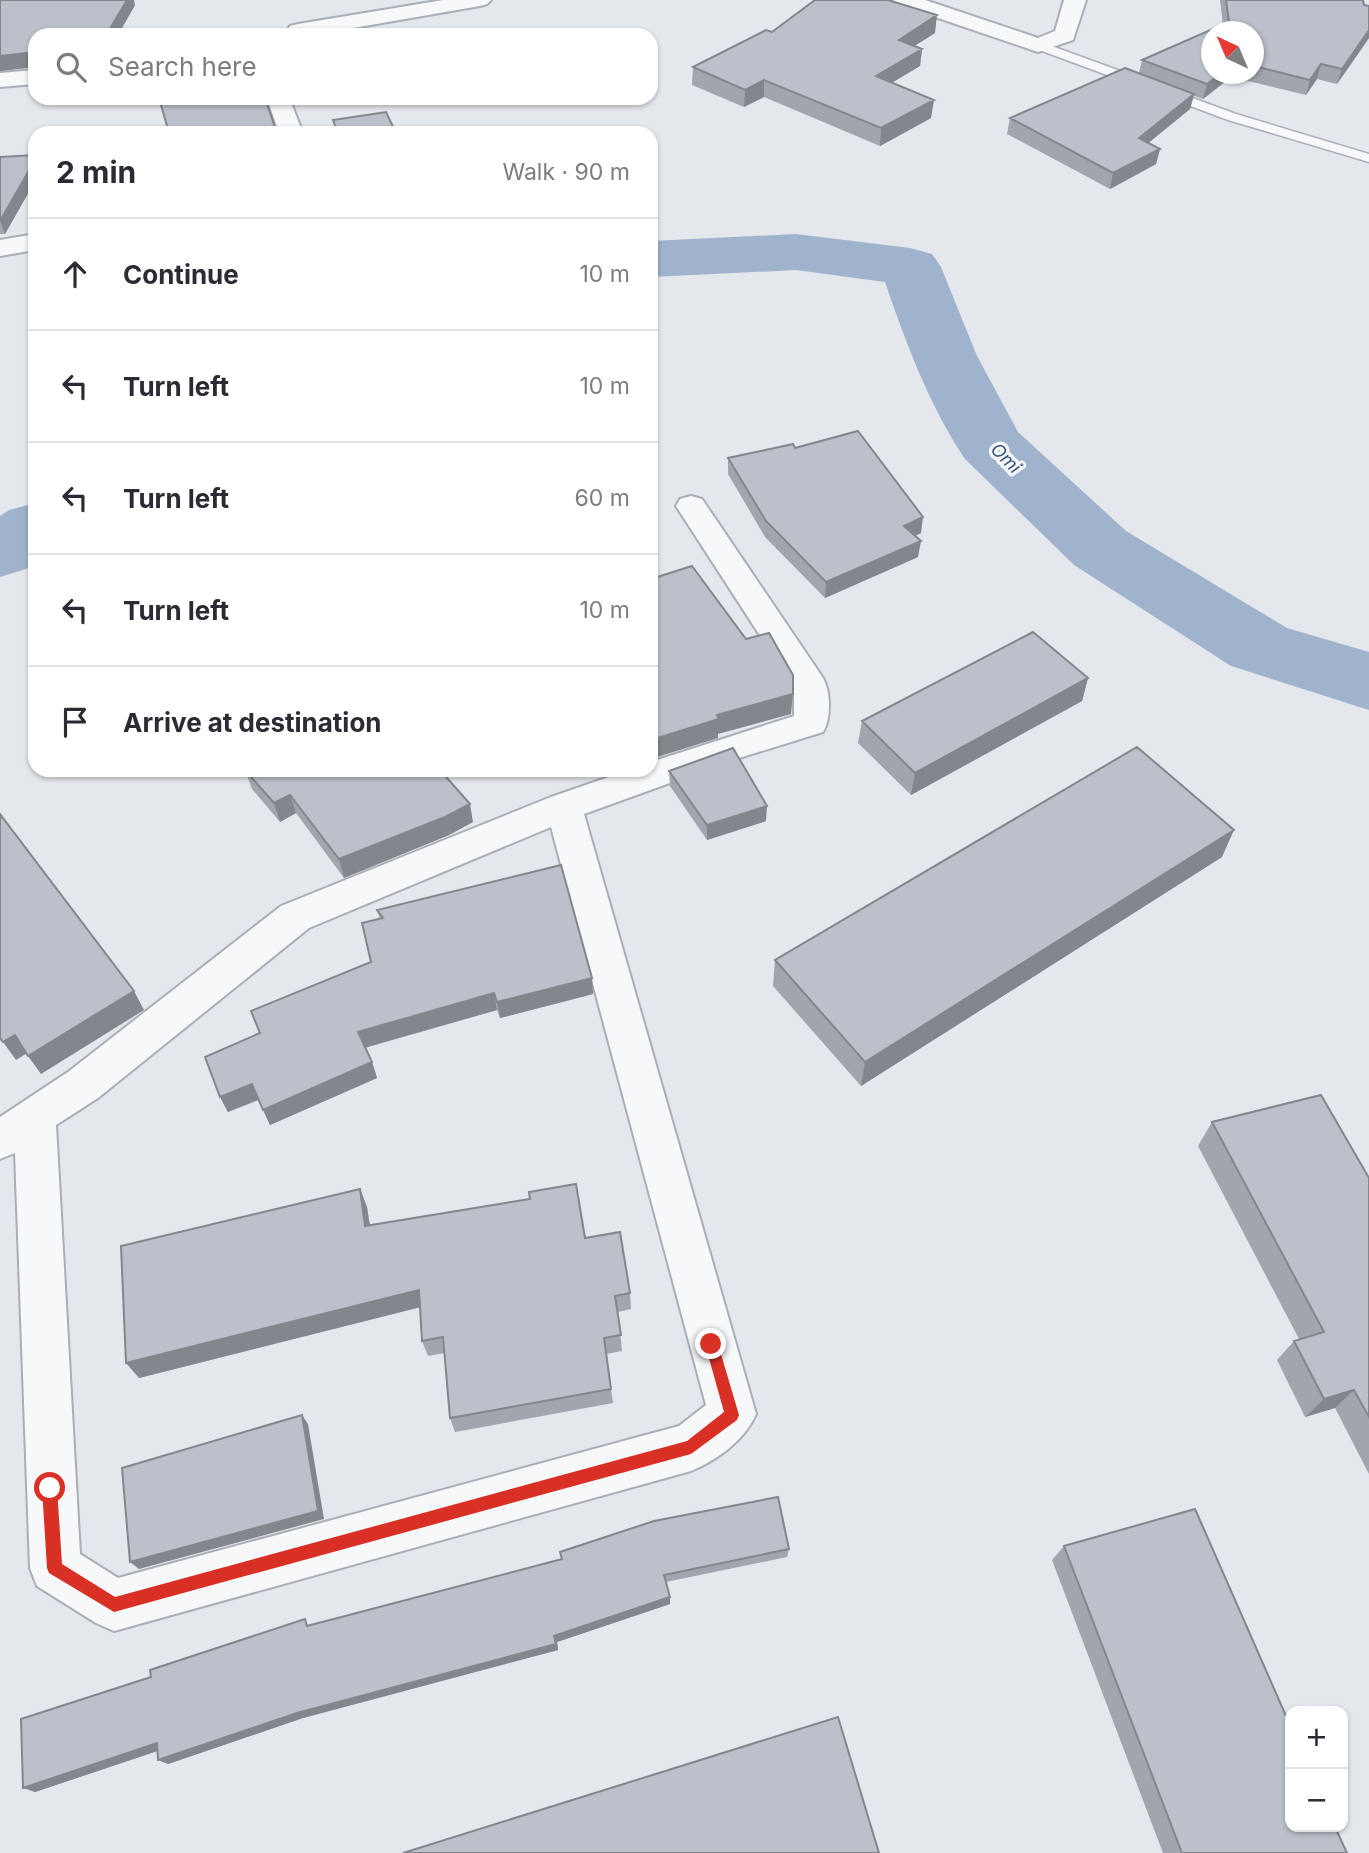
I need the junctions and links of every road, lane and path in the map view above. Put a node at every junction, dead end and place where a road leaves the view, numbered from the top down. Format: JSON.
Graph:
{"nodes":[{"id":1,"x":480,"y":0,"type":"edge"},
{"id":2,"x":904,"y":0,"type":"edge"},
{"id":3,"x":1074,"y":0,"type":"edge"},
{"id":4,"x":307,"y":10,"type":"dead end"},
{"id":5,"x":297,"y":28,"type":"edge"},
{"id":6,"x":322,"y":28,"type":"edge"},
{"id":7,"x":1038,"y":45,"type":"junction"},
{"id":8,"x":28,"y":78,"type":"edge"},
{"id":9,"x":0,"y":80,"type":"edge"},
{"id":10,"x":281,"y":105,"type":"edge"},
{"id":11,"x":288,"y":126,"type":"edge"},
{"id":12,"x":1369,"y":158,"type":"edge"},
{"id":13,"x":28,"y":243,"type":"edge"},
{"id":14,"x":0,"y":248,"type":"edge"},
{"id":15,"x":691,"y":506,"type":"dead end"},
{"id":16,"x":658,"y":774,"type":"edge"},
{"id":17,"x":648,"y":777,"type":"edge"},
{"id":18,"x":564,"y":807,"type":"junction"},
{"id":19,"x":18,"y":1128,"type":"edge"}],
"edges":[{"from":1,"to":6,"type":"street"},
{"from":2,"to":7,"type":"street"},
{"from":3,"to":7,"type":"street"},
{"from":4,"to":5,"type":"street"},
{"from":7,"to":12,"type":"lane"},
{"from":8,"to":9,"type":"street"},
{"from":10,"to":11,"type":"street"},
{"from":13,"to":14,"type":"street"},
{"from":15,"to":16,"type":"street"},
{"from":17,"to":18,"type":"street"},
{"from":18,"to":19,"type":"street"},
{"from":18,"to":19,"type":"street"}]}
